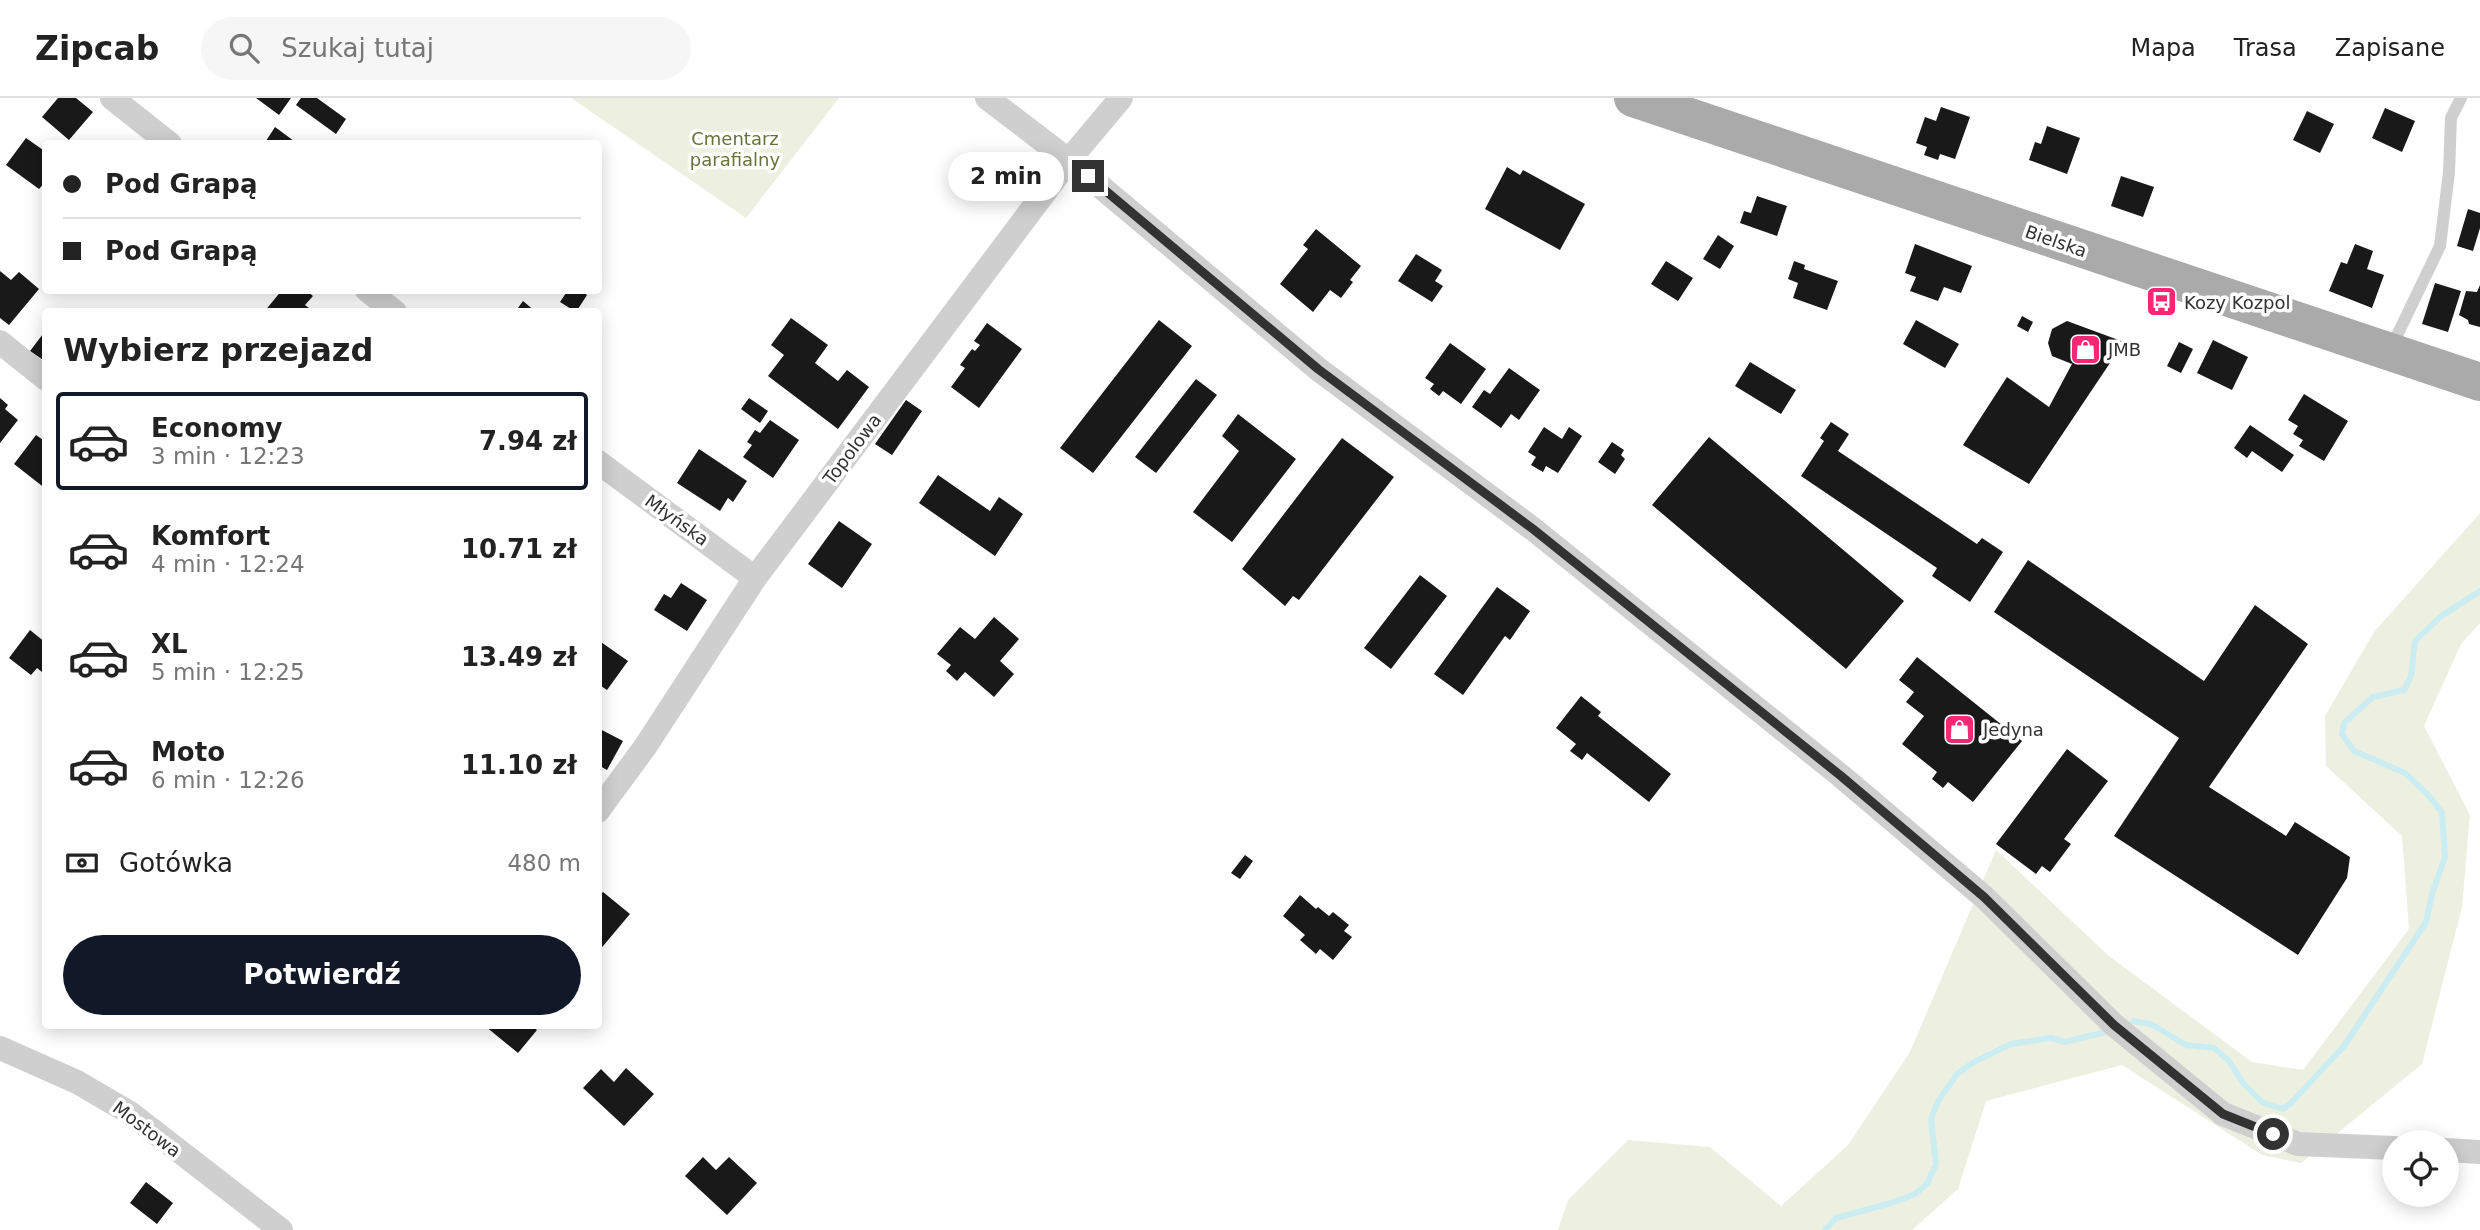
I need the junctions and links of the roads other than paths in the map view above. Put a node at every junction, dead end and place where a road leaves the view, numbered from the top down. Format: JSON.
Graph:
{"nodes":[{"id":1,"x":112,"y":98,"type":"edge"},
{"id":2,"x":986,"y":98,"type":"edge"},
{"id":3,"x":1121,"y":98,"type":"edge"},
{"id":4,"x":1633,"y":98,"type":"edge"},
{"id":5,"x":2461,"y":98,"type":"edge"},
{"id":6,"x":165,"y":140,"type":"edge"},
{"id":7,"x":1069,"y":160,"type":"junction"},
{"id":8,"x":372,"y":294,"type":"edge"},
{"id":9,"x":390,"y":308,"type":"edge"},
{"id":10,"x":0,"y":342,"type":"edge"},
{"id":11,"x":2389,"y":352,"type":"junction"},
{"id":12,"x":42,"y":376,"type":"edge"},
{"id":13,"x":2480,"y":382,"type":"edge"},
{"id":14,"x":602,"y":465,"type":"edge"},
{"id":15,"x":755,"y":578,"type":"junction"},
{"id":16,"x":602,"y":801,"type":"edge"},
{"id":17,"x":0,"y":1048,"type":"edge"},
{"id":18,"x":2382,"y":1148,"type":"edge"},
{"id":19,"x":2459,"y":1151,"type":"edge"},
{"id":20,"x":2480,"y":1152,"type":"edge"},
{"id":21,"x":281,"y":1230,"type":"edge"}],
"edges":[{"from":1,"to":6,"type":"street"},
{"from":2,"to":7,"type":"street"},
{"from":3,"to":7,"type":"street","name":"Topolowa"},
{"from":4,"to":11,"type":"main road","name":"Bielska"},
{"from":5,"to":11,"type":"lane"},
{"from":7,"to":15,"type":"street","name":"Topolowa"},
{"from":7,"to":18,"type":"street"},
{"from":8,"to":9,"type":"street"},
{"from":10,"to":12,"type":"street"},
{"from":11,"to":13,"type":"main road","name":"Bielska"},
{"from":14,"to":15,"type":"street","name":"Młyńska"},
{"from":15,"to":16,"type":"street","name":"Topolowa"},
{"from":17,"to":21,"type":"street","name":"Mostowa"},
{"from":19,"to":20,"type":"street"}]}
